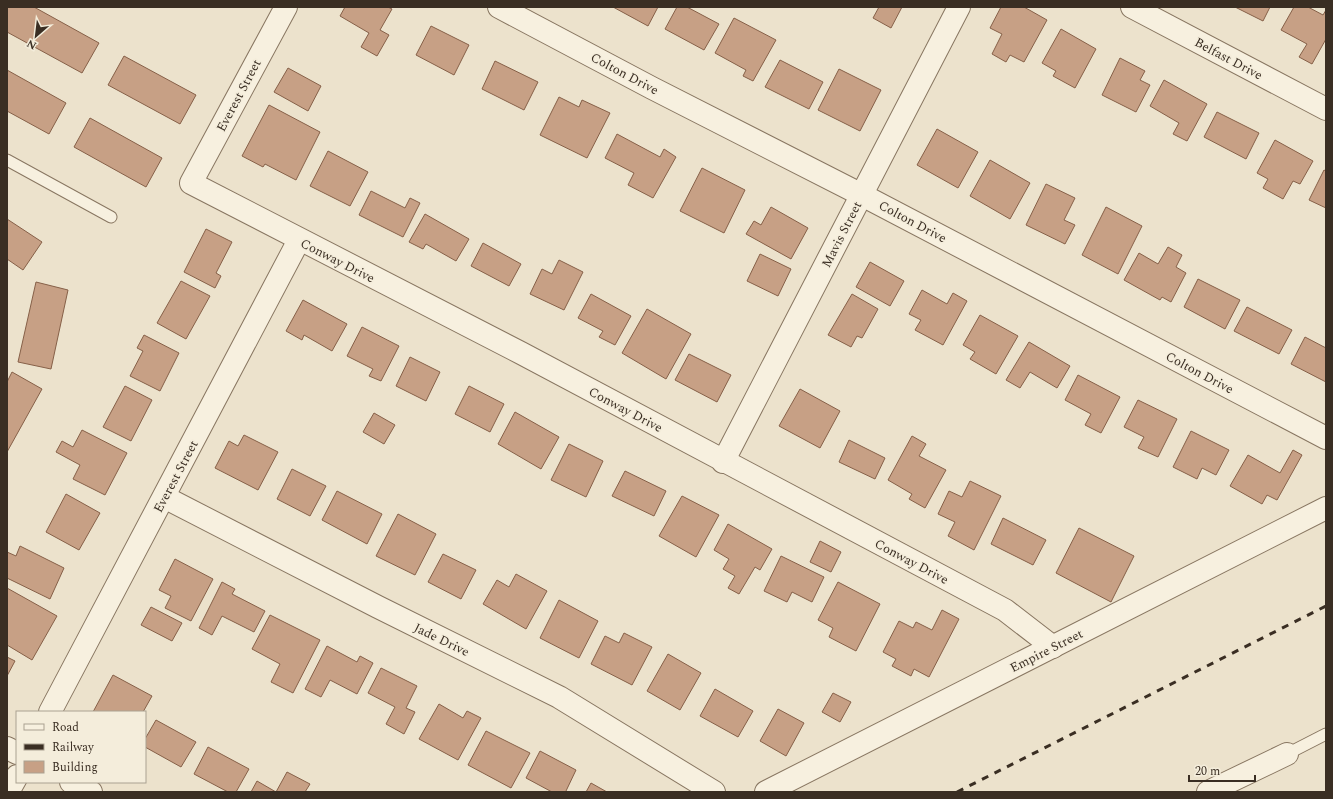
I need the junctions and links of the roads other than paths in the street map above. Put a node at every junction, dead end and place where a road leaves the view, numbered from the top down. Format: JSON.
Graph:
{"nodes":[{"id":1,"x":499,"y":7,"type":"edge"},
{"id":2,"x":959,"y":7,"type":"edge"},
{"id":3,"x":1132,"y":7,"type":"edge"},
{"id":4,"x":281,"y":9,"type":"edge"},
{"id":5,"x":1326,"y":108,"type":"edge"},
{"id":6,"x":7,"y":160,"type":"edge"},
{"id":7,"x":191,"y":183,"type":"joint"},
{"id":8,"x":862,"y":194,"type":"junction"},
{"id":9,"x":110,"y":217,"type":"dead end"},
{"id":10,"x":299,"y":240,"type":"junction"},
{"id":11,"x":1326,"y":438,"type":"edge"},
{"id":12,"x":724,"y":462,"type":"junction"},
{"id":13,"x":164,"y":497,"type":"junction"},
{"id":14,"x":1326,"y":508,"type":"edge"},
{"id":15,"x":1053,"y":647,"type":"junction"},
{"id":16,"x":51,"y":711,"type":"edge"},
{"id":17,"x":1326,"y":734,"type":"edge"},
{"id":18,"x":7,"y":748,"type":"edge"},
{"id":19,"x":16,"y":753,"type":"edge"},
{"id":20,"x":1287,"y":754,"type":"joint"},
{"id":21,"x":16,"y":778,"type":"edge"},
{"id":22,"x":74,"y":783,"type":"edge"},
{"id":23,"x":8,"y":792,"type":"edge"},
{"id":24,"x":91,"y":792,"type":"edge"},
{"id":25,"x":714,"y":792,"type":"edge"},
{"id":26,"x":766,"y":792,"type":"edge"},
{"id":27,"x":1208,"y":792,"type":"edge"}],
"edges":[{"from":1,"to":8,"type":"street","name":"Colton Drive"},
{"from":2,"to":8,"type":"street","name":"Mavis Street"},
{"from":3,"to":5,"type":"street","name":"Belfast Drive"},
{"from":4,"to":7,"type":"street","name":"Everest Street"},
{"from":6,"to":9,"type":"lane"},
{"from":7,"to":10,"type":"street","name":"Conway Drive"},
{"from":8,"to":11,"type":"street","name":"Colton Drive"},
{"from":8,"to":12,"type":"street","name":"Mavis Street"},
{"from":10,"to":12,"type":"street","name":"Conway Drive"},
{"from":10,"to":13,"type":"street","name":"Everest Street"},
{"from":12,"to":15,"type":"street","name":"Conway Drive"},
{"from":13,"to":16,"type":"street","name":"Everest Street"},
{"from":13,"to":25,"type":"street","name":"Jade Drive"},
{"from":14,"to":15,"type":"street","name":"Empire Street"},
{"from":15,"to":26,"type":"street","name":"Empire Street"},
{"from":17,"to":20,"type":"lane"},
{"from":18,"to":19,"type":"street"},
{"from":20,"to":27,"type":"street"},
{"from":21,"to":23,"type":"street"},
{"from":22,"to":24,"type":"street"}]}
